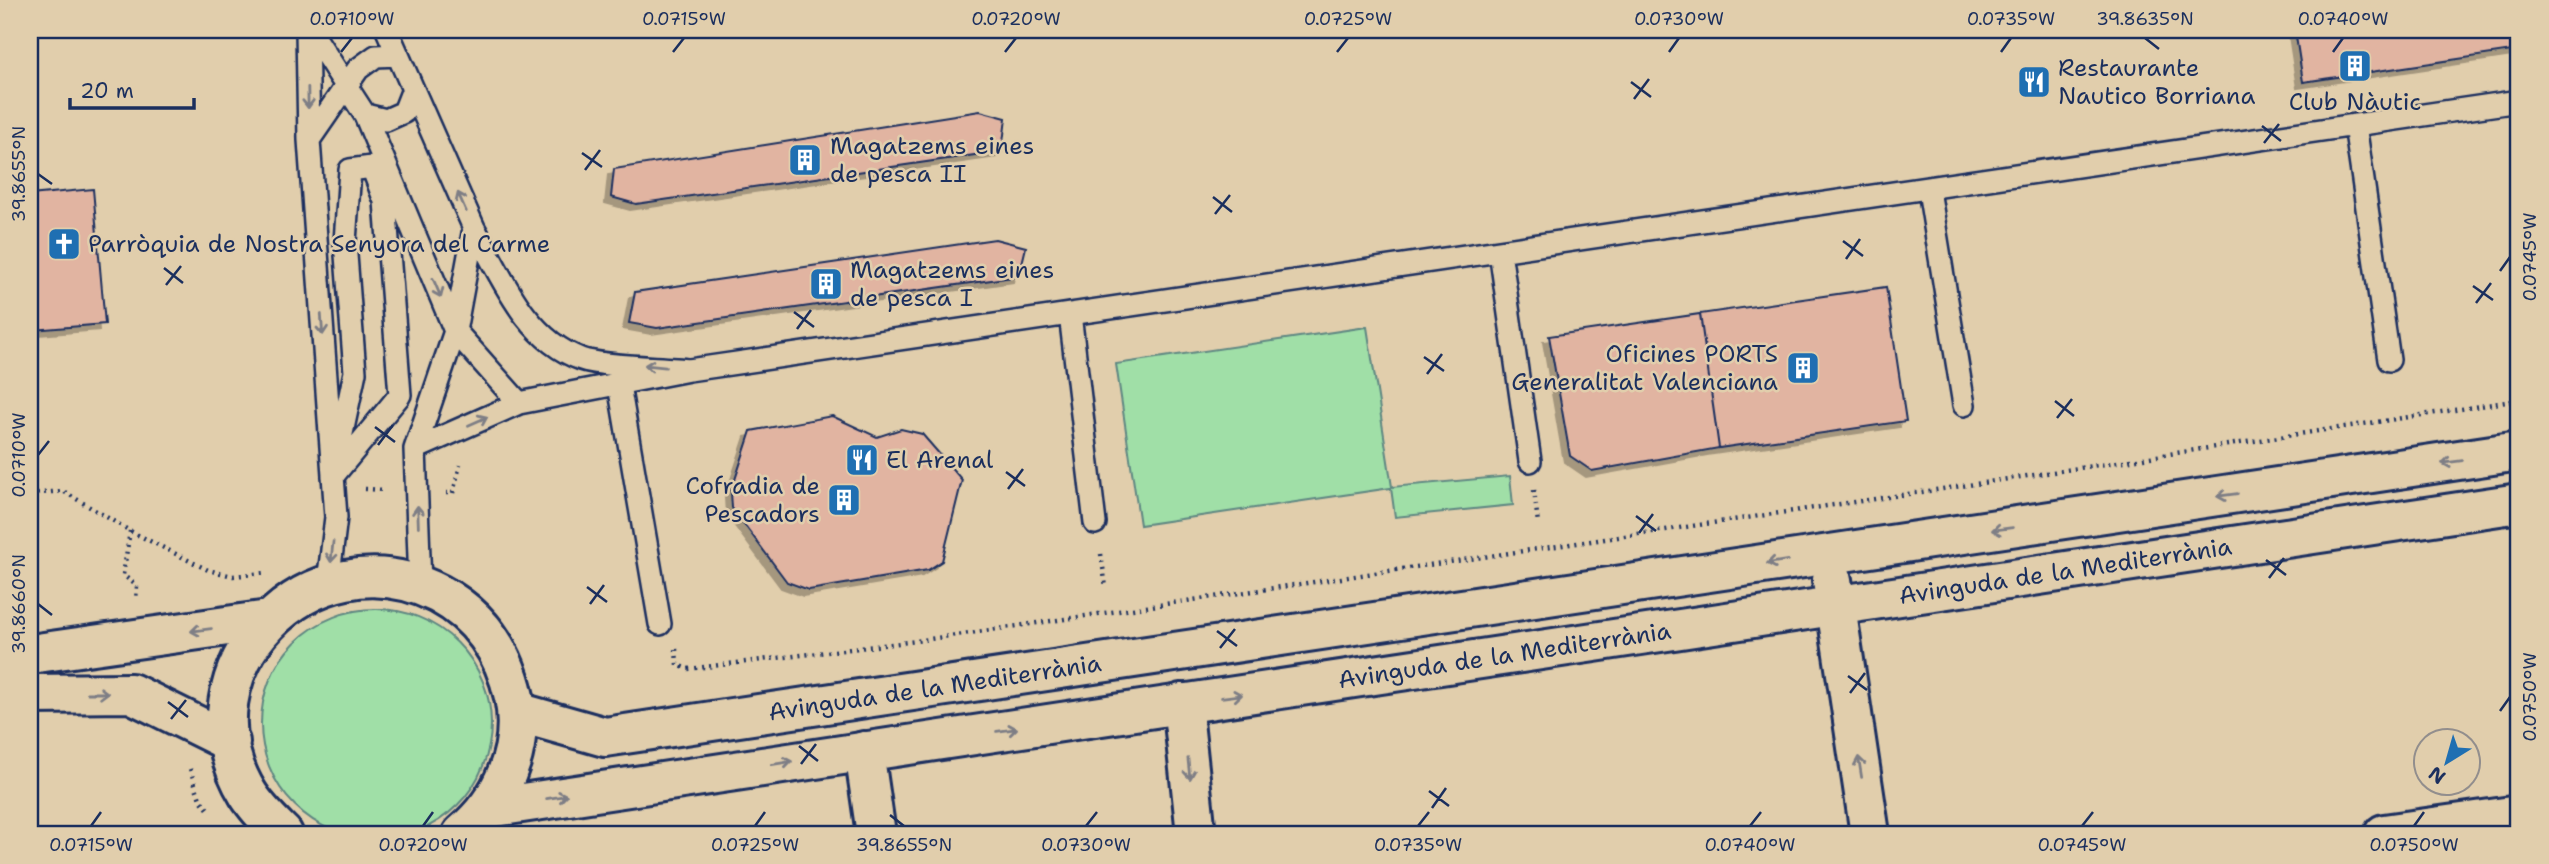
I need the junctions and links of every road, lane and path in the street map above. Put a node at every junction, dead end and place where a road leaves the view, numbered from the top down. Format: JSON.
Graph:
{"nodes":[{"id":1,"x":308,"y":30,"type":"edge"},
{"id":2,"x":387,"y":30,"type":"edge"},
{"id":3,"x":398,"y":55,"type":"junction"},
{"id":4,"x":346,"y":85,"type":"junction"},
{"id":5,"x":413,"y":89,"type":"junction"},
{"id":6,"x":2519,"y":101,"type":"edge"},
{"id":7,"x":365,"y":115,"type":"junction"},
{"id":8,"x":2355,"y":125,"type":"junction"},
{"id":9,"x":309,"y":140,"type":"junction"},
{"id":10,"x":1929,"y":190,"type":"junction"},
{"id":11,"x":474,"y":228,"type":"junction"},
{"id":12,"x":1500,"y":251,"type":"junction"},
{"id":13,"x":1070,"y":314,"type":"junction"},
{"id":14,"x":455,"y":331,"type":"junction"},
{"id":15,"x":2389,"y":360,"type":"dead end"},
{"id":16,"x":689,"y":370,"type":"junction"},
{"id":17,"x":619,"y":385,"type":"junction"},
{"id":18,"x":2519,"y":400,"type":"edge"},
{"id":19,"x":519,"y":403,"type":"junction"},
{"id":20,"x":1964,"y":405,"type":"dead end"},
{"id":21,"x":415,"y":449,"type":"junction"},
{"id":22,"x":2519,"y":452,"type":"edge"},
{"id":23,"x":464,"y":456,"type":"dead end"},
{"id":24,"x":1530,"y":461,"type":"dead end"},
{"id":25,"x":333,"y":482,"type":"junction"},
{"id":26,"x":417,"y":491,"type":"junction"},
{"id":27,"x":30,"y":494,"type":"edge"},
{"id":28,"x":2519,"y":503,"type":"edge"},
{"id":29,"x":1095,"y":523,"type":"dead end"},
{"id":30,"x":1828,"y":555,"type":"junction"},
{"id":31,"x":268,"y":572,"type":"dead end"},
{"id":32,"x":328,"y":583,"type":"junction"},
{"id":33,"x":421,"y":584,"type":"junction"},
{"id":34,"x":1836,"y":606,"type":"junction"},
{"id":35,"x":269,"y":620,"type":"junction"},
{"id":36,"x":660,"y":624,"type":"dead end"},
{"id":37,"x":675,"y":642,"type":"dead end"},
{"id":38,"x":30,"y":654,"type":"edge"},
{"id":39,"x":30,"y":694,"type":"edge"},
{"id":40,"x":1182,"y":703,"type":"junction"},
{"id":41,"x":517,"y":712,"type":"junction"},
{"id":42,"x":230,"y":742,"type":"junction"},
{"id":43,"x":864,"y":751,"type":"junction"},
{"id":44,"x":2519,"y":815,"type":"edge"},
{"id":45,"x":479,"y":824,"type":"edge"},
{"id":46,"x":283,"y":834,"type":"edge"},
{"id":47,"x":876,"y":834,"type":"edge"},
{"id":48,"x":1196,"y":834,"type":"edge"},
{"id":49,"x":1870,"y":834,"type":"edge"},
{"id":50,"x":2384,"y":834,"type":"edge"}],
"edges":[{"from":1,"to":4,"type":"lane"},
{"from":1,"to":9,"type":"lane","one_way":true},
{"from":2,"to":3,"type":"lane"},
{"from":3,"to":4,"type":"lane"},
{"from":3,"to":5,"type":"lane"},
{"from":4,"to":7,"type":"lane"},
{"from":4,"to":9,"type":"lane"},
{"from":5,"to":7,"type":"lane"},
{"from":11,"to":5,"type":"lane","one_way":true},
{"from":6,"to":8,"type":"lane"},
{"from":7,"to":14,"type":"lane","one_way":true},
{"from":8,"to":10,"type":"lane"},
{"from":8,"to":15,"type":"lane"},
{"from":9,"to":25,"type":"lane","one_way":true},
{"from":10,"to":12,"type":"lane"},
{"from":10,"to":20,"type":"lane"},
{"from":11,"to":14,"type":"lane"},
{"from":16,"to":11,"type":"lane","one_way":true},
{"from":12,"to":13,"type":"lane"},
{"from":12,"to":24,"type":"lane"},
{"from":13,"to":16,"type":"lane"},
{"from":13,"to":29,"type":"lane"},
{"from":14,"to":19,"type":"lane"},
{"from":14,"to":21,"type":"lane"},
{"from":16,"to":17,"type":"lane"},
{"from":17,"to":19,"type":"lane"},
{"from":17,"to":36,"type":"lane"},
{"from":18,"to":37,"type":"path"},
{"from":21,"to":19,"type":"lane","one_way":true},
{"from":21,"to":26,"type":"lane"},
{"from":22,"to":30,"type":"street","name":"Avinguda de la Mediterrània","one_way":true},
{"from":23,"to":26,"type":"path"},
{"from":25,"to":25,"type":"lane"},
{"from":25,"to":26,"type":"path"},
{"from":25,"to":32,"type":"lane","one_way":true},
{"from":33,"to":26,"type":"lane","one_way":true},
{"from":27,"to":31,"type":"path"},
{"from":28,"to":34,"type":"street","name":"Avinguda de la Mediterrània"},
{"from":30,"to":34,"type":"street"},
{"from":30,"to":41,"type":"street","name":"Avinguda de la Mediterrània","one_way":true},
{"from":32,"to":33,"type":"street"},
{"from":32,"to":35,"type":"street"},
{"from":33,"to":41,"type":"street"},
{"from":40,"to":34,"type":"street","name":"Avinguda de la Mediterrània","one_way":true},
{"from":49,"to":34,"type":"street","one_way":true},
{"from":35,"to":38,"type":"street","one_way":true},
{"from":35,"to":42,"type":"street"},
{"from":39,"to":42,"type":"street","one_way":true},
{"from":43,"to":40,"type":"street","name":"Avinguda de la Mediterrània","one_way":true},
{"from":40,"to":48,"type":"street","one_way":true},
{"from":41,"to":45,"type":"street"},
{"from":42,"to":46,"type":"street"},
{"from":45,"to":43,"type":"street","name":"Avinguda de la Mediterrània","one_way":true},
{"from":43,"to":47,"type":"street"},
{"from":44,"to":50,"type":"street"}]}
